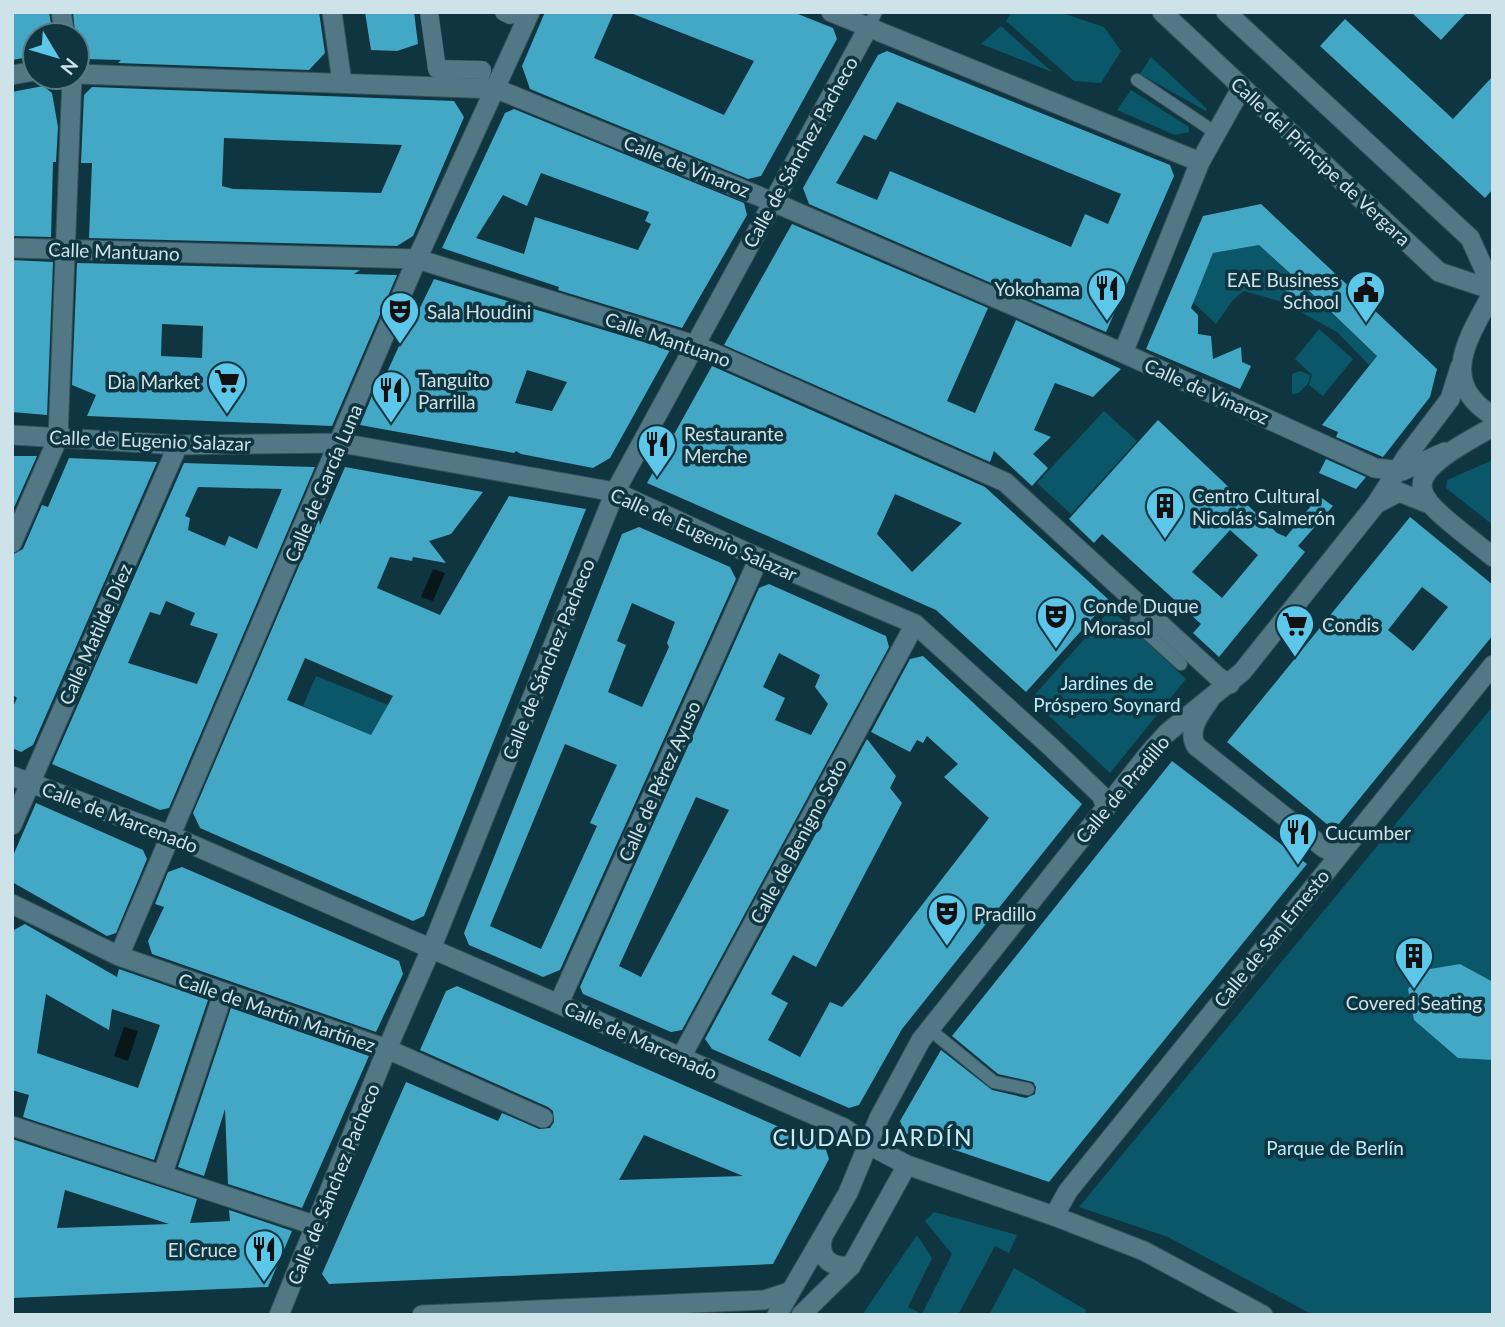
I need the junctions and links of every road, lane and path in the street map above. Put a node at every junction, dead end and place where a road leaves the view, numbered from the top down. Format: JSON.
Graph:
{"nodes":[{"id":1,"x":332,"y":12,"type":"edge"},
{"id":2,"x":429,"y":12,"type":"edge"},
{"id":3,"x":530,"y":12,"type":"edge"},
{"id":4,"x":831,"y":12,"type":"edge"},
{"id":5,"x":1162,"y":12,"type":"edge"},
{"id":6,"x":1226,"y":12,"type":"edge"},
{"id":7,"x":865,"y":19,"type":"edge"},
{"id":8,"x":91,"y":74,"type":"edge"},
{"id":9,"x":481,"y":74,"type":"dead end"},
{"id":10,"x":1136,"y":80,"type":"dead end"},
{"id":11,"x":342,"y":82,"type":"junction"},
{"id":12,"x":1242,"y":87,"type":"junction"},
{"id":13,"x":497,"y":89,"type":"junction"},
{"id":14,"x":72,"y":91,"type":"edge"},
{"id":15,"x":1216,"y":133,"type":"junction"},
{"id":16,"x":1200,"y":162,"type":"junction"},
{"id":17,"x":773,"y":202,"type":"junction"},
{"id":18,"x":12,"y":248,"type":"edge"},
{"id":19,"x":67,"y":250,"type":"junction"},
{"id":20,"x":417,"y":259,"type":"junction"},
{"id":21,"x":1493,"y":290,"type":"edge"},
{"id":22,"x":695,"y":345,"type":"junction"},
{"id":23,"x":1122,"y":353,"type":"junction"},
{"id":24,"x":1460,"y":367,"type":"junction"},
{"id":25,"x":1493,"y":416,"type":"edge"},
{"id":26,"x":1493,"y":427,"type":"edge"},
{"id":27,"x":12,"y":435,"type":"edge"},
{"id":28,"x":58,"y":438,"type":"junction"},
{"id":29,"x":341,"y":443,"type":"junction"},
{"id":30,"x":178,"y":444,"type":"junction"},
{"id":31,"x":1448,"y":451,"type":"junction"},
{"id":32,"x":1396,"y":472,"type":"junction"},
{"id":33,"x":615,"y":492,"type":"junction"},
{"id":34,"x":1427,"y":503,"type":"junction"},
{"id":35,"x":1376,"y":504,"type":"junction"},
{"id":36,"x":12,"y":543,"type":"edge"},
{"id":37,"x":1493,"y":557,"type":"edge"},
{"id":38,"x":759,"y":558,"type":"junction"},
{"id":39,"x":1139,"y":604,"type":"junction"},
{"id":40,"x":915,"y":624,"type":"junction"},
{"id":41,"x":1181,"y":664,"type":"dead end"},
{"id":42,"x":1493,"y":665,"type":"edge"},
{"id":43,"x":1230,"y":684,"type":"junction"},
{"id":44,"x":1209,"y":701,"type":"junction"},
{"id":45,"x":21,"y":779,"type":"edge"},
{"id":46,"x":1106,"y":806,"type":"junction"},
{"id":47,"x":12,"y":825,"type":"edge"},
{"id":48,"x":172,"y":836,"type":"junction"},
{"id":49,"x":1338,"y":855,"type":"junction"},
{"id":50,"x":12,"y":904,"type":"edge"},
{"id":51,"x":431,"y":949,"type":"junction"},
{"id":52,"x":118,"y":956,"type":"junction"},
{"id":53,"x":223,"y":994,"type":"junction"},
{"id":54,"x":559,"y":1003,"type":"junction"},
{"id":55,"x":929,"y":1029,"type":"junction"},
{"id":56,"x":387,"y":1049,"type":"junction"},
{"id":57,"x":684,"y":1059,"type":"junction"},
{"id":58,"x":1027,"y":1089,"type":"dead end"},
{"id":59,"x":543,"y":1118,"type":"dead end"},
{"id":60,"x":12,"y":1126,"type":"edge"},
{"id":61,"x":869,"y":1145,"type":"junction"},
{"id":62,"x":907,"y":1166,"type":"junction"},
{"id":63,"x":163,"y":1173,"type":"junction"},
{"id":64,"x":1054,"y":1216,"type":"junction"},
{"id":65,"x":317,"y":1226,"type":"junction"},
{"id":66,"x":822,"y":1240,"type":"junction"},
{"id":67,"x":851,"y":1266,"type":"junction"},
{"id":68,"x":789,"y":1292,"type":"junction"},
{"id":69,"x":279,"y":1315,"type":"edge"},
{"id":70,"x":422,"y":1315,"type":"edge"},
{"id":71,"x":777,"y":1315,"type":"edge"},
{"id":72,"x":801,"y":1315,"type":"edge"},
{"id":73,"x":1264,"y":1315,"type":"edge"}],
"edges":[{"from":1,"to":11,"type":"street"},
{"from":2,"to":9,"type":"street"},
{"from":3,"to":13,"type":"street","name":"Calle de García Luna"},
{"from":4,"to":7,"type":"street"},
{"from":5,"to":12,"type":"street","name":"Calle del Príncipe de Vergara"},
{"from":6,"to":21,"type":"street"},
{"from":7,"to":16,"type":"street"},
{"from":7,"to":17,"type":"street","name":"Calle de Sánchez Pacheco"},
{"from":8,"to":11,"type":"street","name":"Calle de Vinaroz"},
{"from":10,"to":15,"type":"lane"},
{"from":11,"to":13,"type":"street","name":"Calle de Vinaroz"},
{"from":12,"to":15,"type":"street"},
{"from":12,"to":21,"type":"street","name":"Calle del Príncipe de Vergara"},
{"from":13,"to":17,"type":"street","name":"Calle de Vinaroz"},
{"from":13,"to":20,"type":"street","name":"Calle de García Luna"},
{"from":14,"to":19,"type":"street"},
{"from":15,"to":16,"type":"street"},
{"from":16,"to":23,"type":"street"},
{"from":17,"to":22,"type":"street","name":"Calle de Sánchez Pacheco"},
{"from":17,"to":23,"type":"street","name":"Calle de Vinaroz"},
{"from":18,"to":19,"type":"street","name":"Calle Mantuano"},
{"from":19,"to":20,"type":"street","name":"Calle Mantuano"},
{"from":19,"to":28,"type":"street"},
{"from":20,"to":22,"type":"street","name":"Calle Mantuano"},
{"from":20,"to":29,"type":"street","name":"Calle de García Luna"},
{"from":21,"to":24,"type":"street","name":"Calle de Pradillo"},
{"from":22,"to":33,"type":"street","name":"Calle de Sánchez Pacheco"},
{"from":22,"to":39,"type":"street","name":"Calle Mantuano"},
{"from":23,"to":32,"type":"street","name":"Calle de Vinaroz"},
{"from":24,"to":25,"type":"street"},
{"from":24,"to":32,"type":"street","name":"Calle de Pradillo"},
{"from":26,"to":31,"type":"street"},
{"from":27,"to":28,"type":"street","name":"Calle de Eugenio Salazar"},
{"from":28,"to":30,"type":"street","name":"Calle de Eugenio Salazar"},
{"from":28,"to":36,"type":"street"},
{"from":29,"to":30,"type":"street","name":"Calle de Eugenio Salazar"},
{"from":29,"to":33,"type":"street","name":"Calle de Eugenio Salazar"},
{"from":29,"to":48,"type":"street","name":"Calle de García Luna"},
{"from":30,"to":45,"type":"street","name":"Calle Matilde Díez"},
{"from":31,"to":32,"type":"street"},
{"from":31,"to":34,"type":"street"},
{"from":32,"to":35,"type":"street","name":"Calle de Pradillo"},
{"from":33,"to":38,"type":"street","name":"Calle de Eugenio Salazar"},
{"from":33,"to":51,"type":"street","name":"Calle de Sánchez Pacheco"},
{"from":34,"to":35,"type":"street"},
{"from":34,"to":37,"type":"street"},
{"from":35,"to":43,"type":"street","name":"Calle de Pradillo"},
{"from":38,"to":40,"type":"street","name":"Calle de Eugenio Salazar"},
{"from":38,"to":54,"type":"street","name":"Calle de Pérez Ayuso"},
{"from":39,"to":41,"type":"lane"},
{"from":39,"to":43,"type":"street","name":"Calle Mantuano"},
{"from":40,"to":46,"type":"street","name":"Calle de Eugenio Salazar"},
{"from":40,"to":57,"type":"street","name":"Calle de Benigno Soto"},
{"from":42,"to":49,"type":"street","name":"Calle de San Ernesto"},
{"from":43,"to":44,"type":"street","name":"Calle de Pradillo"},
{"from":44,"to":46,"type":"street","name":"Calle de Pradillo"},
{"from":44,"to":49,"type":"street"},
{"from":45,"to":47,"type":"street","name":"Calle Matilde Díez"},
{"from":45,"to":48,"type":"street","name":"Calle de Marcenado"},
{"from":46,"to":55,"type":"street","name":"Calle de Pradillo"},
{"from":48,"to":51,"type":"street","name":"Calle de Marcenado"},
{"from":48,"to":52,"type":"street","name":"Calle de García Luna"},
{"from":49,"to":64,"type":"street","name":"Calle de San Ernesto"},
{"from":50,"to":52,"type":"street","name":"Calle de Martín Martínez"},
{"from":51,"to":54,"type":"street","name":"Calle de Marcenado"},
{"from":51,"to":56,"type":"street","name":"Calle de Sánchez Pacheco"},
{"from":52,"to":53,"type":"street","name":"Calle de Martín Martínez"},
{"from":53,"to":56,"type":"street","name":"Calle de Martín Martínez"},
{"from":53,"to":63,"type":"street"},
{"from":54,"to":57,"type":"street","name":"Calle de Marcenado"},
{"from":55,"to":58,"type":"lane"},
{"from":55,"to":61,"type":"street","name":"Calle de Pradillo"},
{"from":56,"to":59,"type":"street","name":"Calle de Martín Martínez"},
{"from":56,"to":65,"type":"street","name":"Calle de Sánchez Pacheco"},
{"from":57,"to":61,"type":"street","name":"Calle de Marcenado"},
{"from":60,"to":63,"type":"street"},
{"from":61,"to":62,"type":"street","name":"Calle de Marcenado"},
{"from":61,"to":66,"type":"street","name":"Calle de Pradillo"},
{"from":62,"to":64,"type":"street","name":"Calle de Marcenado"},
{"from":62,"to":67,"type":"street"},
{"from":63,"to":65,"type":"street"},
{"from":64,"to":73,"type":"street","name":"Calle de Marcenado"},
{"from":65,"to":69,"type":"street","name":"Calle de Sánchez Pacheco"},
{"from":66,"to":67,"type":"street"},
{"from":66,"to":68,"type":"street","name":"Calle de Pradillo"},
{"from":67,"to":72,"type":"street"},
{"from":68,"to":70,"type":"street"},
{"from":68,"to":71,"type":"street","name":"Calle de Pradillo"}]}
